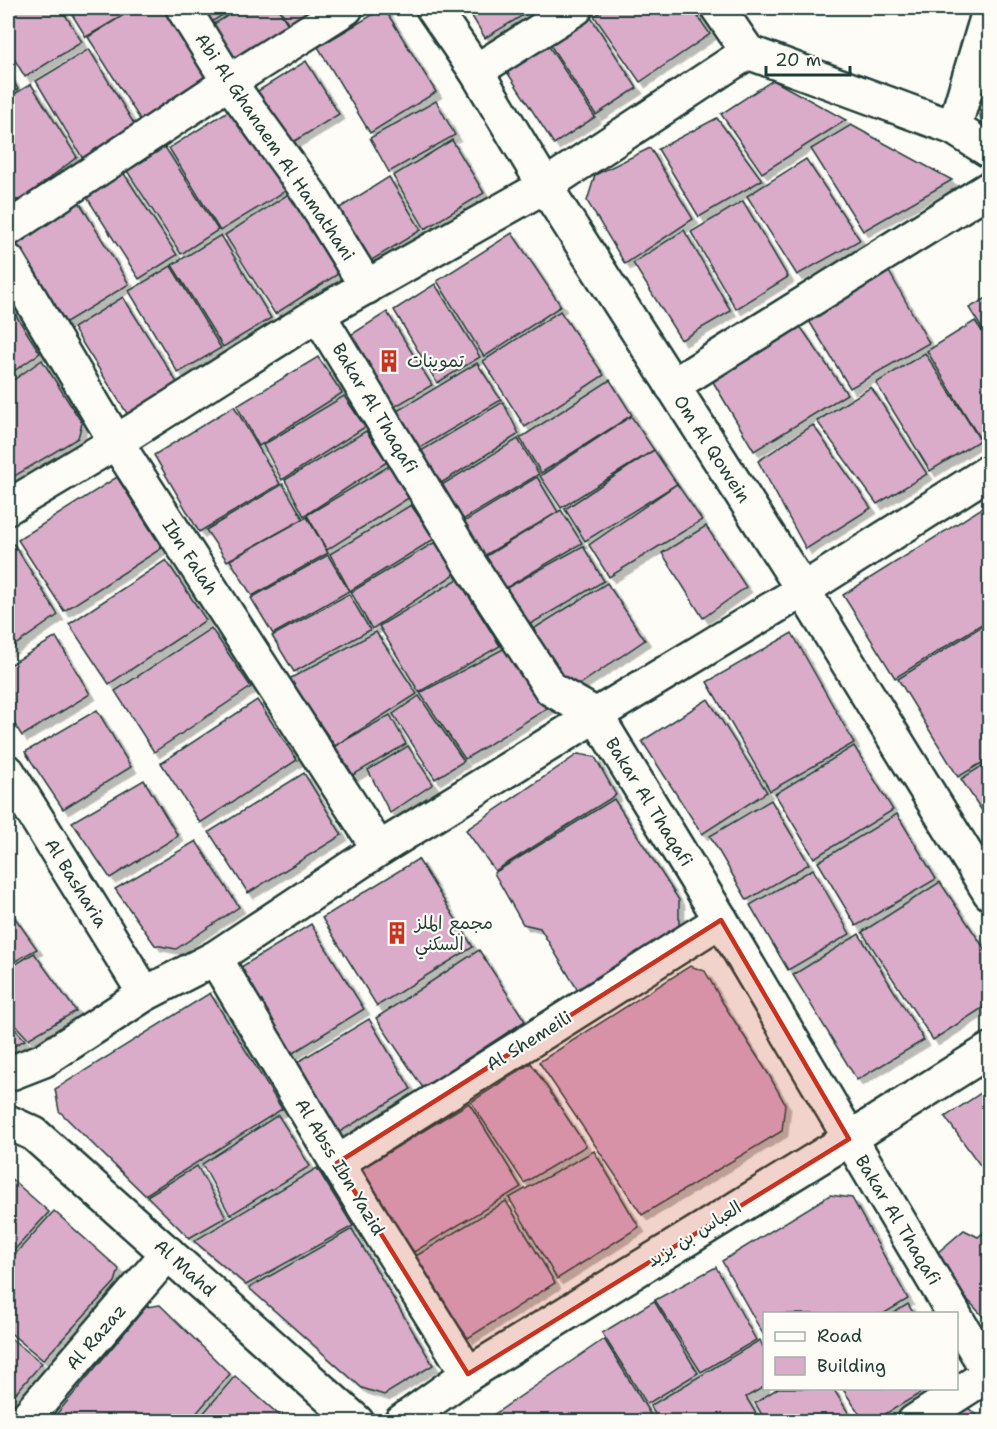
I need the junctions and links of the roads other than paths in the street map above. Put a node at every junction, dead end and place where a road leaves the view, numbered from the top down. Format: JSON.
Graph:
{"nodes":[{"id":1,"x":183,"y":8,"type":"edge"},
{"id":2,"x":346,"y":8,"type":"edge"},
{"id":3,"x":433,"y":8,"type":"edge"},
{"id":4,"x":576,"y":8,"type":"edge"},
{"id":5,"x":718,"y":8,"type":"edge"},
{"id":6,"x":990,"y":8,"type":"edge"},
{"id":7,"x":748,"y":52,"type":"junction"},
{"id":8,"x":476,"y":71,"type":"junction"},
{"id":9,"x":229,"y":82,"type":"junction"},
{"id":10,"x":954,"y":128,"type":"junction"},
{"id":11,"x":990,"y":152,"type":"edge"},
{"id":12,"x":544,"y":186,"type":"junction"},
{"id":13,"x":990,"y":188,"type":"edge"},
{"id":14,"x":8,"y":229,"type":"edge"},
{"id":15,"x":8,"y":261,"type":"edge"},
{"id":16,"x":367,"y":287,"type":"junction"},
{"id":17,"x":318,"y":314,"type":"junction"},
{"id":18,"x":672,"y":386,"type":"junction"},
{"id":19,"x":116,"y":442,"type":"junction"},
{"id":20,"x":990,"y":471,"type":"edge"},
{"id":21,"x":8,"y":507,"type":"edge"},
{"id":22,"x":802,"y":590,"type":"junction"},
{"id":23,"x":596,"y":715,"type":"junction"},
{"id":24,"x":8,"y":772,"type":"edge"},
{"id":25,"x":379,"y":849,"type":"junction"},
{"id":26,"x":990,"y":893,"type":"edge"},
{"id":27,"x":721,"y":920,"type":"junction"},
{"id":28,"x":215,"y":958,"type":"junction"},
{"id":29,"x":145,"y":994,"type":"junction"},
{"id":30,"x":990,"y":1050,"type":"edge"},
{"id":31,"x":8,"y":1074,"type":"edge"},
{"id":32,"x":8,"y":1122,"type":"edge"},
{"id":33,"x":849,"y":1139,"type":"junction"},
{"id":34,"x":337,"y":1163,"type":"junction"},
{"id":35,"x":168,"y":1253,"type":"junction"},
{"id":36,"x":953,"y":1312,"type":"edge"},
{"id":37,"x":958,"y":1320,"type":"edge"},
{"id":38,"x":468,"y":1374,"type":"junction"},
{"id":39,"x":989,"y":1374,"type":"edge"},
{"id":40,"x":23,"y":1422,"type":"edge"},
{"id":41,"x":357,"y":1422,"type":"edge"},
{"id":42,"x":401,"y":1422,"type":"edge"},
{"id":43,"x":914,"y":1422,"type":"edge"}],
"edges":[{"from":1,"to":9,"type":"street","name":"Abi Al Ghanaem Al Hamathani"},
{"from":2,"to":9,"type":"street"},
{"from":3,"to":8,"type":"street","name":"Om Al Qowein"},
{"from":4,"to":8,"type":"street"},
{"from":5,"to":7,"type":"street"},
{"from":6,"to":10,"type":"street"},
{"from":7,"to":10,"type":"street"},
{"from":7,"to":12,"type":"street"},
{"from":8,"to":12,"type":"street","name":"Om Al Qowein"},
{"from":9,"to":14,"type":"street"},
{"from":9,"to":16,"type":"street","name":"Abi Al Ghanaem Al Hamathani"},
{"from":10,"to":11,"type":"street"},
{"from":12,"to":16,"type":"street"},
{"from":12,"to":18,"type":"street","name":"Om Al Qowein"},
{"from":13,"to":18,"type":"street"},
{"from":15,"to":19,"type":"street","name":"Ibn Falah"},
{"from":16,"to":17,"type":"street"},
{"from":17,"to":19,"type":"street"},
{"from":17,"to":23,"type":"street","name":"Bakar Al Thaqafi"},
{"from":18,"to":22,"type":"street","name":"Om Al Qowein"},
{"from":19,"to":21,"type":"street"},
{"from":19,"to":25,"type":"street","name":"Ibn Falah"},
{"from":20,"to":22,"type":"street"},
{"from":22,"to":23,"type":"street"},
{"from":22,"to":26,"type":"street","name":"Om Al Qowein"},
{"from":23,"to":25,"type":"street"},
{"from":23,"to":27,"type":"street","name":"Bakar Al Thaqafi"},
{"from":24,"to":29,"type":"street","name":"Al Basharia"},
{"from":25,"to":28,"type":"street"},
{"from":27,"to":33,"type":"street","name":"Bakar Al Thaqafi"},
{"from":27,"to":34,"type":"street","name":"Al Shemeili"},
{"from":28,"to":29,"type":"street"},
{"from":28,"to":34,"type":"street","name":"Al Abss Ibn Yazid"},
{"from":29,"to":31,"type":"street"},
{"from":30,"to":33,"type":"street","name":"العباس بن يزيد"},
{"from":32,"to":35,"type":"street","name":"Al Mahd"},
{"from":33,"to":36,"type":"street","name":"Bakar Al Thaqafi"},
{"from":33,"to":38,"type":"street","name":"العباس بن يزيد"},
{"from":34,"to":38,"type":"street","name":"Al Abss Ibn Yazid"},
{"from":35,"to":40,"type":"street","name":"Al Razaz"},
{"from":35,"to":41,"type":"street","name":"Al Mahd"},
{"from":37,"to":39,"type":"street"},
{"from":38,"to":42,"type":"street","name":"العباس بن يزيد"},
{"from":39,"to":43,"type":"street"}]}
